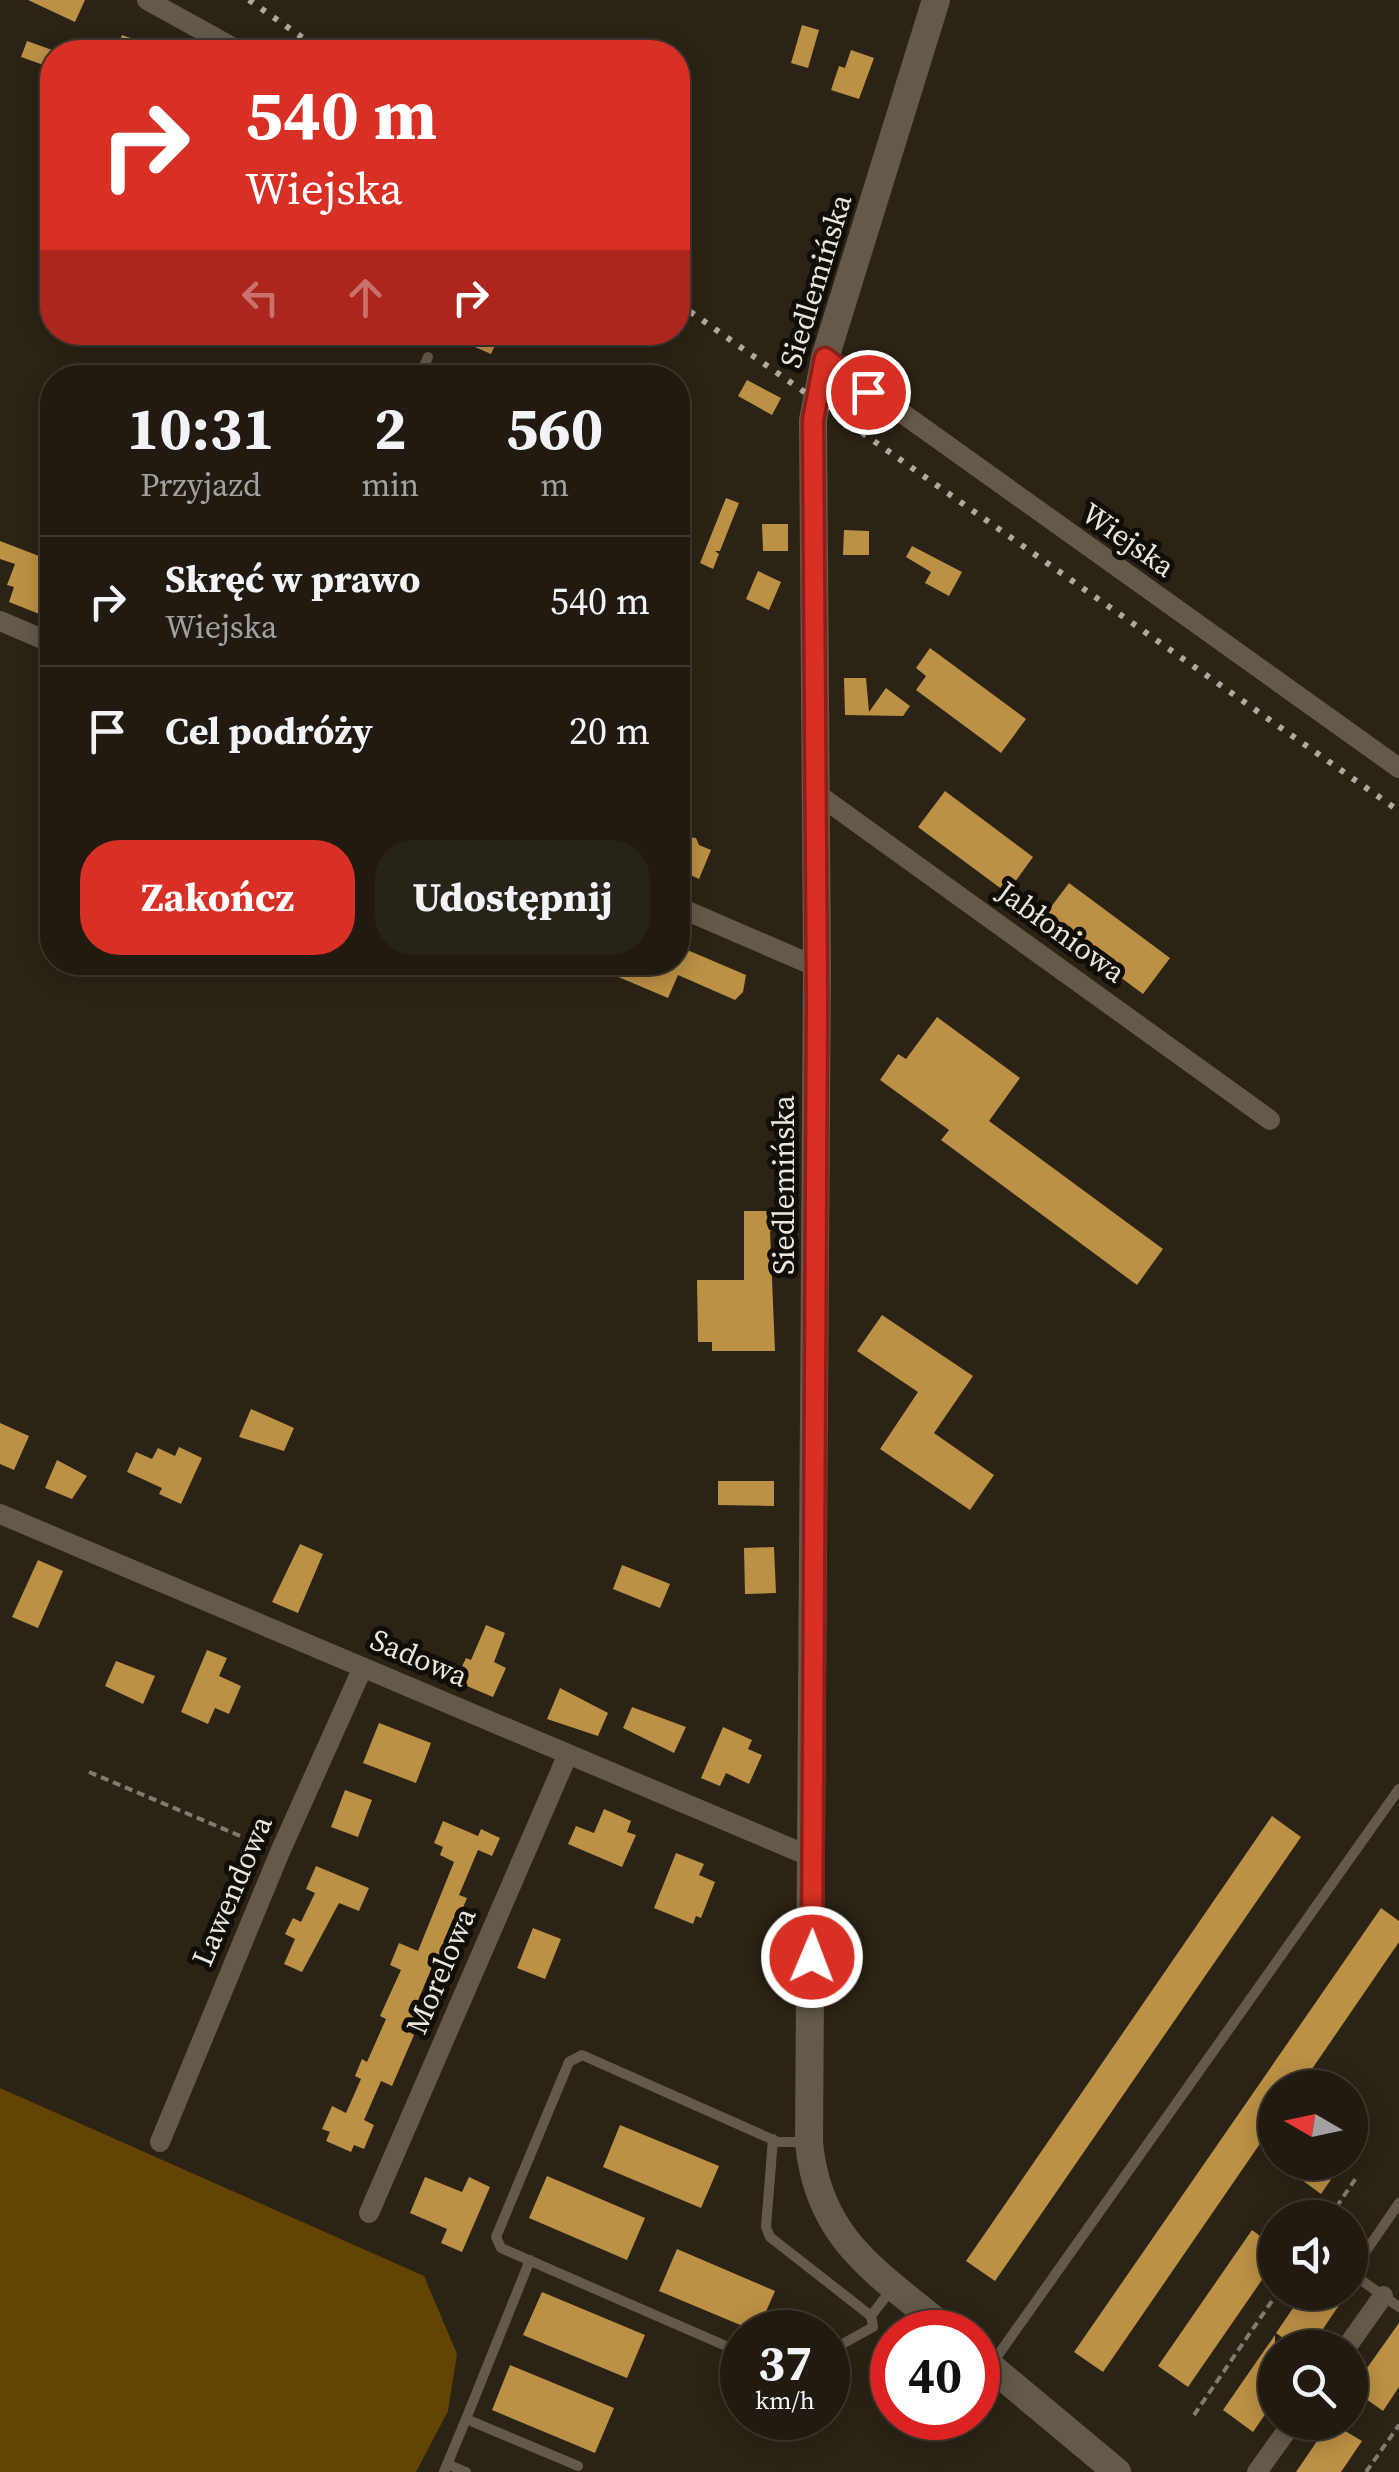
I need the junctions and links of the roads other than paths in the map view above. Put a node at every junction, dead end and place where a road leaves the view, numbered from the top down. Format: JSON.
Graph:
{"nodes":[{"id":1,"x":148,"y":0,"type":"edge"},
{"id":2,"x":936,"y":0,"type":"edge"},
{"id":3,"x":219,"y":40,"type":"edge"},
{"id":4,"x":428,"y":358,"type":"dead end"},
{"id":5,"x":825,"y":358,"type":"junction"},
{"id":6,"x":425,"y":365,"type":"edge"},
{"id":7,"x":0,"y":621,"type":"edge"},
{"id":8,"x":40,"y":638,"type":"edge"},
{"id":9,"x":1399,"y":768,"type":"edge"},
{"id":10,"x":816,"y":794,"type":"junction"},
{"id":11,"x":690,"y":912,"type":"edge"},
{"id":12,"x":817,"y":967,"type":"junction"},
{"id":13,"x":1270,"y":1120,"type":"dead end"},
{"id":14,"x":0,"y":1514,"type":"edge"},
{"id":15,"x":364,"y":1667,"type":"junction"},
{"id":16,"x":568,"y":1754,"type":"junction"},
{"id":17,"x":1399,"y":1789,"type":"edge"},
{"id":18,"x":814,"y":1858,"type":"junction"},
{"id":19,"x":773,"y":2139,"type":"junction"},
{"id":20,"x":160,"y":2142,"type":"dead end"},
{"id":21,"x":809,"y":2142,"type":"junction"},
{"id":22,"x":1399,"y":2203,"type":"edge"},
{"id":23,"x":369,"y":2212,"type":"dead end"},
{"id":24,"x":530,"y":2260,"type":"junction"},
{"id":25,"x":894,"y":2286,"type":"junction"},
{"id":26,"x":1391,"y":2301,"type":"edge"},
{"id":27,"x":876,"y":2310,"type":"edge"},
{"id":28,"x":923,"y":2310,"type":"edge"},
{"id":29,"x":870,"y":2315,"type":"edge"},
{"id":30,"x":1363,"y":2330,"type":"edge"},
{"id":31,"x":1000,"y":2339,"type":"edge"},
{"id":32,"x":720,"y":2343,"type":"edge"},
{"id":33,"x":1000,"y":2374,"type":"edge"},
{"id":34,"x":466,"y":2419,"type":"junction"},
{"id":35,"x":1280,"y":2440,"type":"edge"},
{"id":36,"x":446,"y":2468,"type":"edge"},
{"id":37,"x":466,"y":2472,"type":"edge"},
{"id":38,"x":564,"y":2472,"type":"edge"},
{"id":39,"x":1118,"y":2472,"type":"edge"},
{"id":40,"x":1258,"y":2472,"type":"edge"}],
"edges":[{"from":1,"to":3,"type":"street"},
{"from":2,"to":5,"type":"street","name":"Siedlemińska"},
{"from":4,"to":6,"type":"lane"},
{"from":5,"to":9,"type":"street","name":"Wiejska"},
{"from":5,"to":10,"type":"street","name":"Siedlemińska"},
{"from":7,"to":8,"type":"street"},
{"from":10,"to":12,"type":"street","name":"Siedlemińska"},
{"from":10,"to":13,"type":"street","name":"Jabłoniowa"},
{"from":11,"to":12,"type":"street"},
{"from":12,"to":18,"type":"street","name":"Siedlemińska"},
{"from":14,"to":15,"type":"street","name":"Sadowa"},
{"from":15,"to":16,"type":"street","name":"Sadowa"},
{"from":15,"to":20,"type":"street","name":"Lawendowa"},
{"from":16,"to":18,"type":"street","name":"Sadowa"},
{"from":16,"to":23,"type":"street","name":"Morelowa"},
{"from":17,"to":31,"type":"lane"},
{"from":18,"to":21,"type":"street","name":"Siedlemińska"},
{"from":19,"to":21,"type":"lane"},
{"from":19,"to":24,"type":"lane"},
{"from":19,"to":29,"type":"lane"},
{"from":21,"to":25,"type":"street","name":"Siedlemińska"},
{"from":22,"to":26,"type":"lane"},
{"from":24,"to":32,"type":"lane"},
{"from":24,"to":34,"type":"lane"},
{"from":25,"to":27,"type":"lane"},
{"from":25,"to":28,"type":"street","name":"Siedlemińska"},
{"from":26,"to":30,"type":"street"},
{"from":33,"to":39,"type":"street"},
{"from":34,"to":36,"type":"lane"},
{"from":34,"to":38,"type":"lane"},
{"from":35,"to":40,"type":"street"},
{"from":36,"to":37,"type":"lane"}]}
